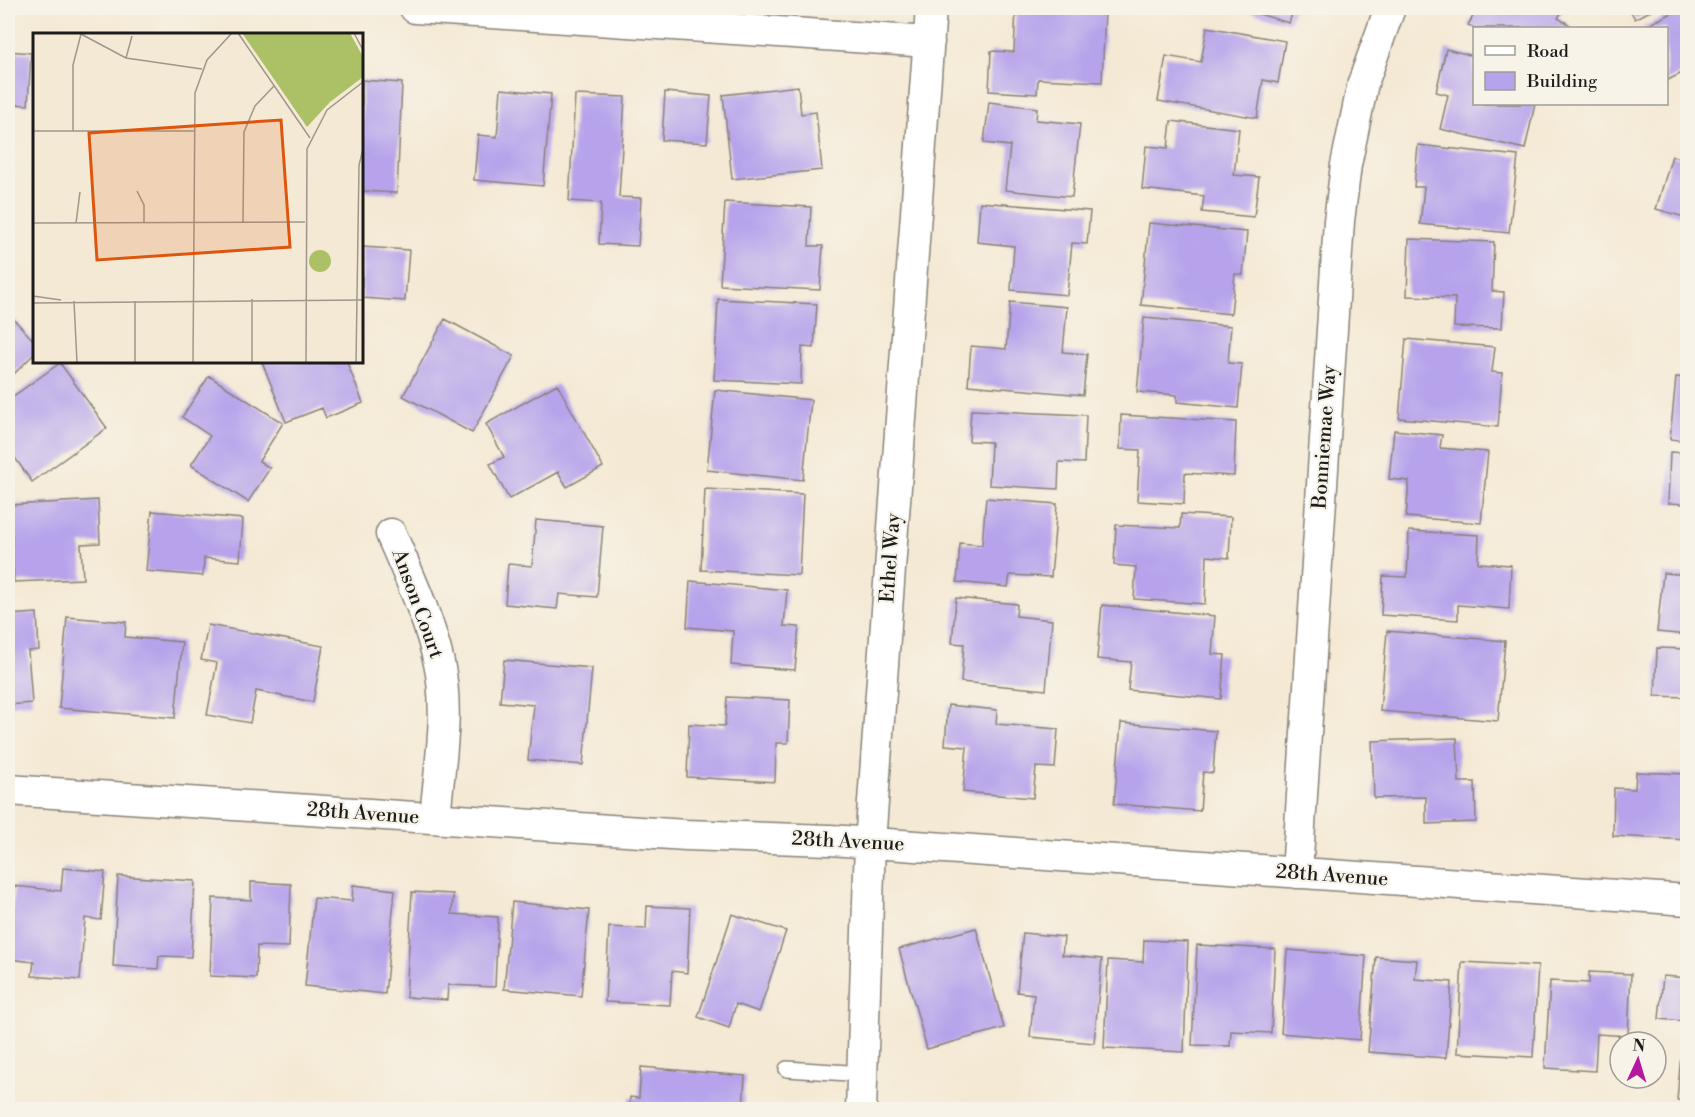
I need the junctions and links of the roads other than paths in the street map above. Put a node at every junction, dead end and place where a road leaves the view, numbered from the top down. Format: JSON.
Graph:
{"nodes":[{"id":1,"x":415,"y":8,"type":"edge"},
{"id":2,"x":931,"y":8,"type":"edge"},
{"id":3,"x":1390,"y":8,"type":"edge"},
{"id":4,"x":929,"y":42,"type":"junction"},
{"id":5,"x":391,"y":534,"type":"dead end"},
{"id":6,"x":8,"y":790,"type":"edge"},
{"id":7,"x":435,"y":818,"type":"junction"},
{"id":8,"x":870,"y":843,"type":"junction"},
{"id":9,"x":1297,"y":873,"type":"junction"},
{"id":10,"x":1688,"y":900,"type":"edge"},
{"id":11,"x":787,"y":1069,"type":"dead end"},
{"id":12,"x":864,"y":1074,"type":"junction"},
{"id":13,"x":861,"y":1110,"type":"edge"}],
"edges":[{"from":1,"to":4,"type":"street"},
{"from":2,"to":4,"type":"street","name":"Ethel Way"},
{"from":3,"to":9,"type":"street","name":"Bonniemae Way"},
{"from":4,"to":8,"type":"street","name":"Ethel Way"},
{"from":5,"to":7,"type":"street","name":"Anson Court"},
{"from":6,"to":7,"type":"street","name":"28th Avenue"},
{"from":7,"to":8,"type":"street","name":"28th Avenue"},
{"from":8,"to":9,"type":"street","name":"28th Avenue"},
{"from":8,"to":12,"type":"street","name":"Ethel Way"},
{"from":9,"to":10,"type":"street","name":"28th Avenue"},
{"from":11,"to":12,"type":"lane"},
{"from":12,"to":13,"type":"street","name":"Ethel Way"}]}
